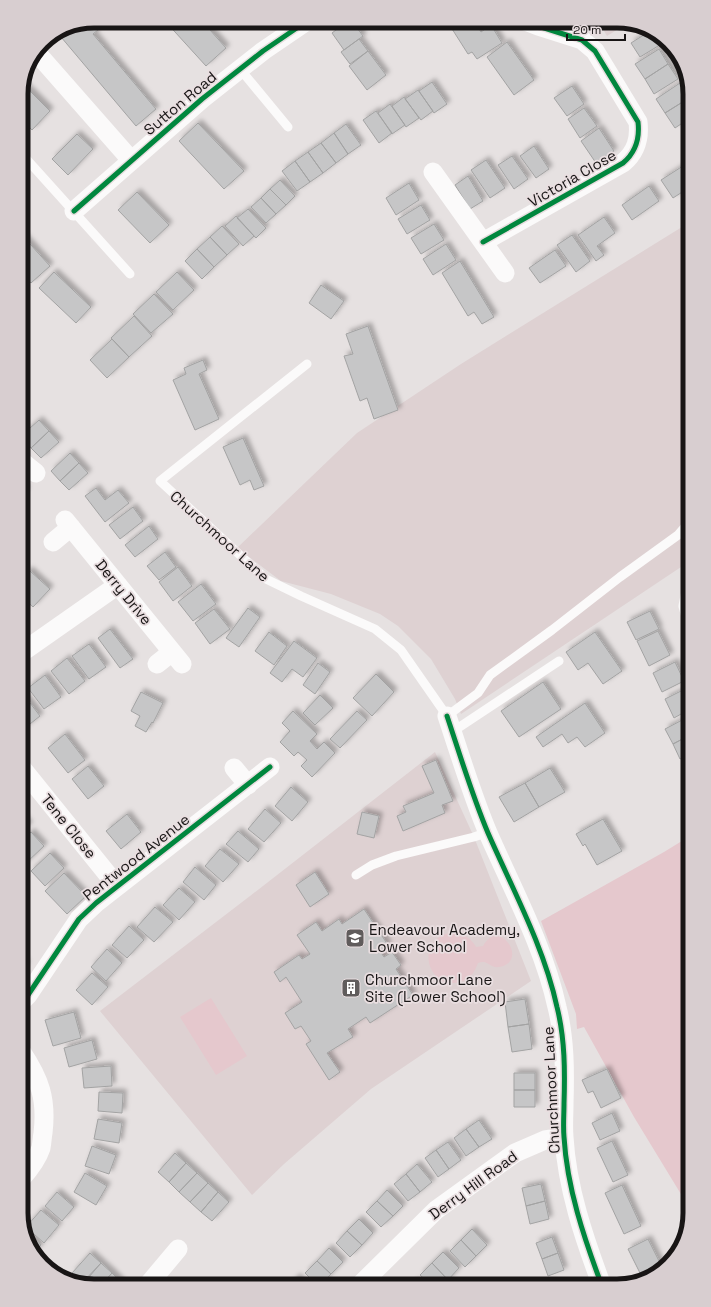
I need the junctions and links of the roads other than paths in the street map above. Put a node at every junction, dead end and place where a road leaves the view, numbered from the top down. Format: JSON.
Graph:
{"nodes":[{"id":1,"x":296,"y":28,"type":"edge"},
{"id":2,"x":544,"y":28,"type":"edge"},
{"id":3,"x":40,"y":56,"type":"edge"},
{"id":4,"x":240,"y":69,"type":"junction"},
{"id":5,"x":288,"y":127,"type":"dead end"},
{"id":6,"x":131,"y":160,"type":"junction"},
{"id":7,"x":28,"y":161,"type":"edge"},
{"id":8,"x":433,"y":172,"type":"dead end"},
{"id":9,"x":74,"y":211,"type":"junction"},
{"id":10,"x":483,"y":242,"type":"junction"},
{"id":11,"x":505,"y":273,"type":"dead end"},
{"id":12,"x":130,"y":274,"type":"dead end"},
{"id":13,"x":307,"y":364,"type":"dead end"},
{"id":14,"x":28,"y":467,"type":"edge"},
{"id":15,"x":36,"y":473,"type":"dead end"},
{"id":16,"x":683,"y":529,"type":"edge"},
{"id":17,"x":53,"y":542,"type":"dead end"},
{"id":18,"x":118,"y":585,"type":"junction"},
{"id":19,"x":28,"y":648,"type":"edge"},
{"id":20,"x":560,"y":661,"type":"dead end"},
{"id":21,"x":157,"y":664,"type":"dead end"},
{"id":22,"x":450,"y":724,"type":"junction"},
{"id":23,"x":270,"y":767,"type":"dead end"},
{"id":24,"x":234,"y":768,"type":"dead end"},
{"id":25,"x":28,"y":776,"type":"edge"},
{"id":26,"x":248,"y":785,"type":"junction"},
{"id":27,"x":488,"y":832,"type":"junction"},
{"id":28,"x":356,"y":875,"type":"dead end"},
{"id":29,"x":117,"y":886,"type":"junction"},
{"id":30,"x":28,"y":995,"type":"edge"},
{"id":31,"x":28,"y":1061,"type":"edge"},
{"id":32,"x":564,"y":1137,"type":"junction"},
{"id":33,"x":28,"y":1171,"type":"edge"},
{"id":34,"x":178,"y":1250,"type":"dead end"},
{"id":35,"x":153,"y":1279,"type":"edge"},
{"id":36,"x":366,"y":1279,"type":"edge"},
{"id":37,"x":600,"y":1279,"type":"edge"}],
"edges":[{"from":1,"to":4,"type":"street","name":"Sutton Road"},
{"from":2,"to":10,"type":"street","name":"Victoria Close"},
{"from":3,"to":6,"type":"street"},
{"from":4,"to":5,"type":"lane"},
{"from":4,"to":6,"type":"street","name":"Sutton Road"},
{"from":6,"to":9,"type":"street","name":"Sutton Road"},
{"from":7,"to":9,"type":"lane"},
{"from":8,"to":10,"type":"street"},
{"from":9,"to":12,"type":"lane"},
{"from":10,"to":11,"type":"street"},
{"from":13,"to":22,"type":"lane","name":"Churchmoor Lane"},
{"from":14,"to":15,"type":"street"},
{"from":16,"to":22,"type":"lane"},
{"from":17,"to":18,"type":"street","name":"Derry Drive"},
{"from":18,"to":19,"type":"street"},
{"from":18,"to":21,"type":"street","name":"Derry Drive"},
{"from":20,"to":22,"type":"lane"},
{"from":22,"to":27,"type":"street","name":"Churchmoor Lane"},
{"from":23,"to":26,"type":"street","name":"Pentwood Avenue"},
{"from":24,"to":26,"type":"street"},
{"from":25,"to":29,"type":"street","name":"Tene Close"},
{"from":26,"to":29,"type":"street","name":"Pentwood Avenue"},
{"from":27,"to":28,"type":"lane"},
{"from":27,"to":32,"type":"street","name":"Churchmoor Lane"},
{"from":29,"to":30,"type":"street","name":"Pentwood Avenue"},
{"from":31,"to":33,"type":"street"},
{"from":32,"to":36,"type":"street","name":"Derry Hill Road"},
{"from":32,"to":37,"type":"street","name":"Churchmoor Lane"},
{"from":34,"to":35,"type":"street"}]}
